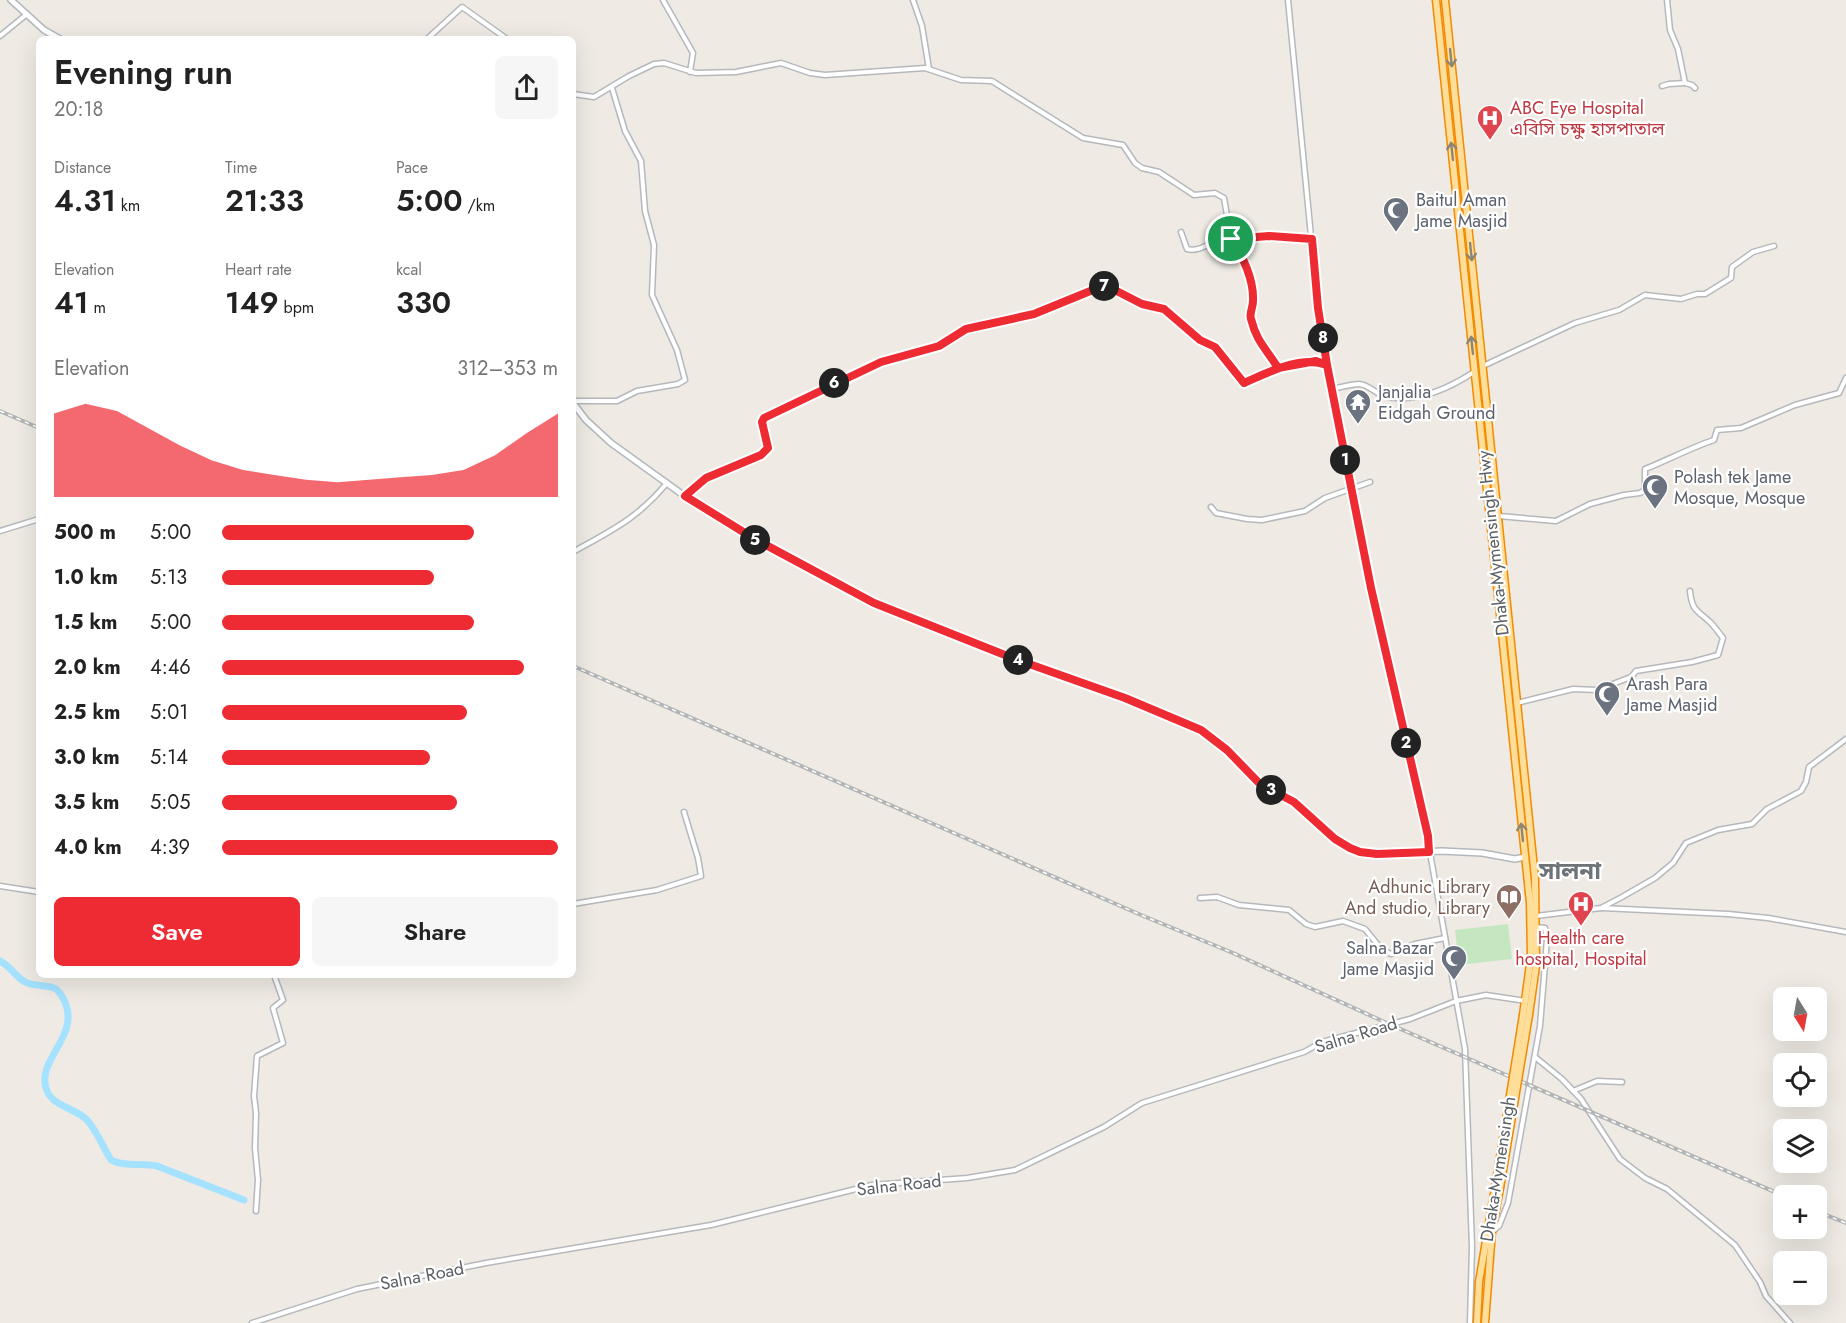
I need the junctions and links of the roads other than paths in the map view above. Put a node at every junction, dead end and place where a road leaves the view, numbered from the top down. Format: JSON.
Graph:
{"nodes":[{"id":1,"x":11,"y":0,"type":"edge"},
{"id":2,"x":663,"y":0,"type":"edge"},
{"id":3,"x":913,"y":0,"type":"edge"},
{"id":4,"x":1288,"y":0,"type":"edge"},
{"id":5,"x":1436,"y":0,"type":"edge"},
{"id":6,"x":1445,"y":0,"type":"edge"},
{"id":7,"x":1666,"y":0,"type":"edge"},
{"id":8,"x":27,"y":14,"type":"junction"},
{"id":9,"x":0,"y":36,"type":"edge"},
{"id":10,"x":55,"y":36,"type":"edge"},
{"id":11,"x":430,"y":36,"type":"edge"},
{"id":12,"x":503,"y":36,"type":"edge"},
{"id":13,"x":929,"y":70,"type":"junction"},
{"id":14,"x":690,"y":72,"type":"junction"},
{"id":15,"x":1685,"y":83,"type":"junction"},
{"id":16,"x":612,"y":87,"type":"junction"},
{"id":17,"x":1662,"y":87,"type":"dead end"},
{"id":18,"x":1695,"y":88,"type":"dead end"},
{"id":19,"x":576,"y":94,"type":"edge"},
{"id":20,"x":1181,"y":232,"type":"dead end"},
{"id":21,"x":1231,"y":239,"type":"junction"},
{"id":22,"x":1312,"y":239,"type":"junction"},
{"id":23,"x":1774,"y":246,"type":"dead end"},
{"id":24,"x":1327,"y":365,"type":"junction"},
{"id":25,"x":1483,"y":366,"type":"junction"},
{"id":26,"x":1278,"y":368,"type":"junction"},
{"id":27,"x":1474,"y":372,"type":"junction"},
{"id":28,"x":1846,"y":378,"type":"edge"},
{"id":29,"x":1331,"y":389,"type":"junction"},
{"id":30,"x":576,"y":402,"type":"edge"},
{"id":31,"x":576,"y":406,"type":"edge"},
{"id":32,"x":1370,"y":482,"type":"dead end"},
{"id":33,"x":667,"y":483,"type":"junction"},
{"id":34,"x":1351,"y":489,"type":"junction"},
{"id":35,"x":685,"y":496,"type":"junction"},
{"id":36,"x":1211,"y":507,"type":"dead end"},
{"id":37,"x":1498,"y":516,"type":"junction"},
{"id":38,"x":36,"y":520,"type":"edge"},
{"id":39,"x":0,"y":531,"type":"edge"},
{"id":40,"x":576,"y":550,"type":"edge"},
{"id":41,"x":1690,"y":591,"type":"dead end"},
{"id":42,"x":1516,"y":703,"type":"junction"},
{"id":43,"x":1846,"y":739,"type":"edge"},
{"id":44,"x":684,"y":812,"type":"dead end"},
{"id":45,"x":1429,"y":852,"type":"junction"},
{"id":46,"x":1525,"y":857,"type":"junction"},
{"id":47,"x":0,"y":886,"type":"edge"},
{"id":48,"x":36,"y":892,"type":"edge"},
{"id":49,"x":1200,"y":898,"type":"dead end"},
{"id":50,"x":576,"y":904,"type":"edge"},
{"id":51,"x":1601,"y":908,"type":"junction"},
{"id":52,"x":1536,"y":916,"type":"junction"},
{"id":53,"x":1536,"y":927,"type":"junction"},
{"id":54,"x":1846,"y":932,"type":"edge"},
{"id":55,"x":1445,"y":938,"type":"junction"},
{"id":56,"x":275,"y":978,"type":"edge"},
{"id":57,"x":1456,"y":1001,"type":"junction"},
{"id":58,"x":1526,"y":1001,"type":"junction"},
{"id":59,"x":1526,"y":1015,"type":"junction"},
{"id":60,"x":1535,"y":1057,"type":"junction"},
{"id":61,"x":1622,"y":1082,"type":"dead end"},
{"id":62,"x":1573,"y":1091,"type":"junction"},
{"id":63,"x":1497,"y":1188,"type":"junction"},
{"id":64,"x":256,"y":1211,"type":"dead end"},
{"id":65,"x":1492,"y":1231,"type":"junction"},
{"id":66,"x":252,"y":1323,"type":"edge"},
{"id":67,"x":1470,"y":1323,"type":"edge"},
{"id":68,"x":1477,"y":1323,"type":"edge"},
{"id":69,"x":1485,"y":1323,"type":"edge"},
{"id":70,"x":1790,"y":1323,"type":"edge"}],
"edges":[{"from":1,"to":8,"type":"main road"},
{"from":2,"to":14,"type":"street"},
{"from":3,"to":13,"type":"street"},
{"from":4,"to":22,"type":"street"},
{"from":27,"to":5,"type":"highway","name":"Dhaka-Mymensingh Hwy","one_way":true},
{"from":6,"to":25,"type":"highway","name":"Dhaka-Mymensingh Hwy","one_way":true},
{"from":7,"to":15,"type":"street"},
{"from":8,"to":9,"type":"street"},
{"from":8,"to":10,"type":"main road"},
{"from":11,"to":12,"type":"street"},
{"from":13,"to":14,"type":"street"},
{"from":13,"to":21,"type":"street"},
{"from":14,"to":16,"type":"street"},
{"from":15,"to":17,"type":"street"},
{"from":15,"to":18,"type":"street"},
{"from":16,"to":19,"type":"street"},
{"from":16,"to":30,"type":"street"},
{"from":20,"to":21,"type":"street"},
{"from":21,"to":22,"type":"street"},
{"from":21,"to":26,"type":"street"},
{"from":22,"to":24,"type":"street"},
{"from":23,"to":25,"type":"street"},
{"from":24,"to":26,"type":"street"},
{"from":24,"to":29,"type":"street"},
{"from":25,"to":37,"type":"highway","name":"Dhaka-Mymensingh Hwy"},
{"from":26,"to":35,"type":"street"},
{"from":27,"to":29,"type":"street"},
{"from":46,"to":27,"type":"highway","name":"Dhaka-Mymensingh Hwy","one_way":true},
{"from":28,"to":37,"type":"street"},
{"from":29,"to":34,"type":"street"},
{"from":31,"to":33,"type":"main road"},
{"from":32,"to":34,"type":"street"},
{"from":33,"to":35,"type":"main road"},
{"from":33,"to":40,"type":"street"},
{"from":34,"to":36,"type":"street"},
{"from":34,"to":45,"type":"street"},
{"from":35,"to":45,"type":"main road"},
{"from":37,"to":42,"type":"highway","name":"Dhaka-Mymensingh Hwy"},
{"from":38,"to":39,"type":"street"},
{"from":41,"to":42,"type":"street"},
{"from":42,"to":52,"type":"highway","name":"Dhaka-Mymensingh Hwy"},
{"from":43,"to":51,"type":"street"},
{"from":44,"to":50,"type":"street"},
{"from":45,"to":46,"type":"main road"},
{"from":45,"to":55,"type":"street"},
{"from":46,"to":58,"type":"highway","name":"Dhaka-Mymensingh Hwy"},
{"from":47,"to":48,"type":"street"},
{"from":49,"to":55,"type":"street"},
{"from":51,"to":52,"type":"street"},
{"from":51,"to":54,"type":"street"},
{"from":52,"to":53,"type":"highway","name":"Dhaka-Mymensingh Hwy"},
{"from":53,"to":59,"type":"highway","name":"Dhaka-Mymensingh Hwy"},
{"from":53,"to":60,"type":"street"},
{"from":55,"to":57,"type":"street"},
{"from":56,"to":64,"type":"street"},
{"from":57,"to":58,"type":"street","name":"Salna Road"},
{"from":57,"to":66,"type":"street","name":"Salna Road"},
{"from":57,"to":67,"type":"street"},
{"from":58,"to":59,"type":"highway","name":"Dhaka-Mymensingh Hwy"},
{"from":59,"to":63,"type":"highway","name":"Dhaka-Mymensingh","bridge":true},
{"from":60,"to":62,"type":"street"},
{"from":60,"to":65,"type":"street"},
{"from":61,"to":62,"type":"street"},
{"from":62,"to":70,"type":"street"},
{"from":63,"to":65,"type":"highway","name":"Dhaka-Mymensingh"},
{"from":63,"to":68,"type":"highway","name":"Dhaka-Mymensingh"},
{"from":65,"to":69,"type":"highway","name":"Dhaka-Mymensingh"}]}
